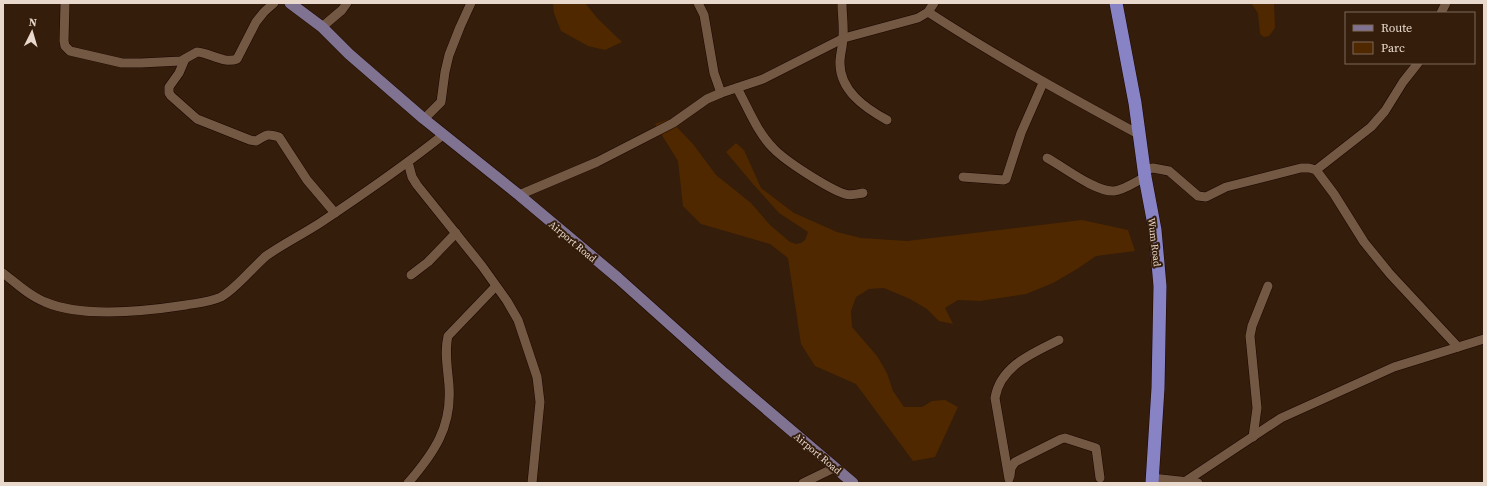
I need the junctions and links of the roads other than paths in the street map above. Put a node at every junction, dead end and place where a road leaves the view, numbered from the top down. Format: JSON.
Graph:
{"nodes":[{"id":1,"x":65,"y":3,"type":"edge"},
{"id":2,"x":274,"y":3,"type":"edge"},
{"id":3,"x":290,"y":3,"type":"edge"},
{"id":4,"x":347,"y":3,"type":"edge"},
{"id":5,"x":472,"y":3,"type":"edge"},
{"id":6,"x":698,"y":3,"type":"edge"},
{"id":7,"x":842,"y":3,"type":"edge"},
{"id":8,"x":934,"y":3,"type":"edge"},
{"id":9,"x":1116,"y":3,"type":"edge"},
{"id":10,"x":1446,"y":3,"type":"edge"},
{"id":11,"x":928,"y":12,"type":"junction"},
{"id":12,"x":1442,"y":12,"type":"edge"},
{"id":13,"x":322,"y":27,"type":"junction"},
{"id":14,"x":844,"y":38,"type":"junction"},
{"id":15,"x":184,"y":59,"type":"junction"},
{"id":16,"x":1417,"y":64,"type":"edge"},
{"id":17,"x":1043,"y":83,"type":"junction"},
{"id":18,"x":737,"y":88,"type":"junction"},
{"id":19,"x":721,"y":93,"type":"junction"},
{"id":20,"x":424,"y":119,"type":"junction"},
{"id":21,"x":886,"y":120,"type":"dead end"},
{"id":22,"x":443,"y":135,"type":"junction"},
{"id":23,"x":1140,"y":135,"type":"junction"},
{"id":24,"x":1047,"y":158,"type":"dead end"},
{"id":25,"x":408,"y":162,"type":"junction"},
{"id":26,"x":1316,"y":170,"type":"junction"},
{"id":27,"x":1144,"y":173,"type":"junction"},
{"id":28,"x":963,"y":177,"type":"dead end"},
{"id":29,"x":864,"y":193,"type":"dead end"},
{"id":30,"x":519,"y":195,"type":"junction"},
{"id":31,"x":335,"y":213,"type":"junction"},
{"id":32,"x":456,"y":233,"type":"junction"},
{"id":33,"x":3,"y":273,"type":"edge"},
{"id":34,"x":411,"y":275,"type":"dead end"},
{"id":35,"x":496,"y":286,"type":"junction"},
{"id":36,"x":1268,"y":286,"type":"dead end"},
{"id":37,"x":1484,"y":339,"type":"edge"},
{"id":38,"x":1059,"y":340,"type":"dead end"},
{"id":39,"x":1458,"y":347,"type":"junction"},
{"id":40,"x":1253,"y":437,"type":"junction"},
{"id":41,"x":834,"y":468,"type":"junction"},
{"id":42,"x":1100,"y":478,"type":"dead end"},
{"id":43,"x":1009,"y":481,"type":"edge"},
{"id":44,"x":1152,"y":481,"type":"edge"},
{"id":45,"x":1186,"y":482,"type":"junction"},
{"id":46,"x":408,"y":483,"type":"edge"},
{"id":47,"x":532,"y":483,"type":"edge"},
{"id":48,"x":802,"y":483,"type":"edge"},
{"id":49,"x":853,"y":483,"type":"edge"},
{"id":50,"x":1198,"y":483,"type":"edge"}],
"edges":[{"from":1,"to":15,"type":"street"},
{"from":2,"to":15,"type":"street"},
{"from":3,"to":13,"type":"main road","name":"Airport Road"},
{"from":4,"to":13,"type":"street"},
{"from":5,"to":20,"type":"street"},
{"from":6,"to":19,"type":"street"},
{"from":7,"to":14,"type":"street"},
{"from":8,"to":11,"type":"street"},
{"from":9,"to":23,"type":"highway","name":"Wum Road"},
{"from":10,"to":12,"type":"street"},
{"from":11,"to":14,"type":"street"},
{"from":11,"to":17,"type":"street"},
{"from":13,"to":20,"type":"main road","name":"Airport Road"},
{"from":14,"to":18,"type":"street"},
{"from":14,"to":21,"type":"street"},
{"from":15,"to":31,"type":"street"},
{"from":16,"to":26,"type":"street"},
{"from":17,"to":23,"type":"street"},
{"from":17,"to":28,"type":"street"},
{"from":18,"to":19,"type":"street"},
{"from":18,"to":29,"type":"street"},
{"from":19,"to":30,"type":"street"},
{"from":20,"to":22,"type":"main road","name":"Airport Road"},
{"from":22,"to":25,"type":"street"},
{"from":22,"to":30,"type":"main road","name":"Airport Road"},
{"from":23,"to":27,"type":"highway","name":"Wum Road"},
{"from":24,"to":27,"type":"street"},
{"from":25,"to":31,"type":"street"},
{"from":25,"to":32,"type":"street"},
{"from":26,"to":27,"type":"street"},
{"from":26,"to":39,"type":"street"},
{"from":27,"to":44,"type":"highway","name":"Wum Road"},
{"from":30,"to":41,"type":"main road","name":"Airport Road"},
{"from":31,"to":33,"type":"street"},
{"from":32,"to":34,"type":"street"},
{"from":32,"to":35,"type":"street"},
{"from":35,"to":46,"type":"street"},
{"from":35,"to":47,"type":"street"},
{"from":36,"to":40,"type":"street"},
{"from":37,"to":39,"type":"street"},
{"from":38,"to":43,"type":"street"},
{"from":39,"to":40,"type":"street"},
{"from":40,"to":45,"type":"street"},
{"from":41,"to":48,"type":"street"},
{"from":41,"to":49,"type":"main road","name":"Airport Road"},
{"from":42,"to":43,"type":"street"},
{"from":44,"to":45,"type":"street"},
{"from":45,"to":50,"type":"street"}]}
